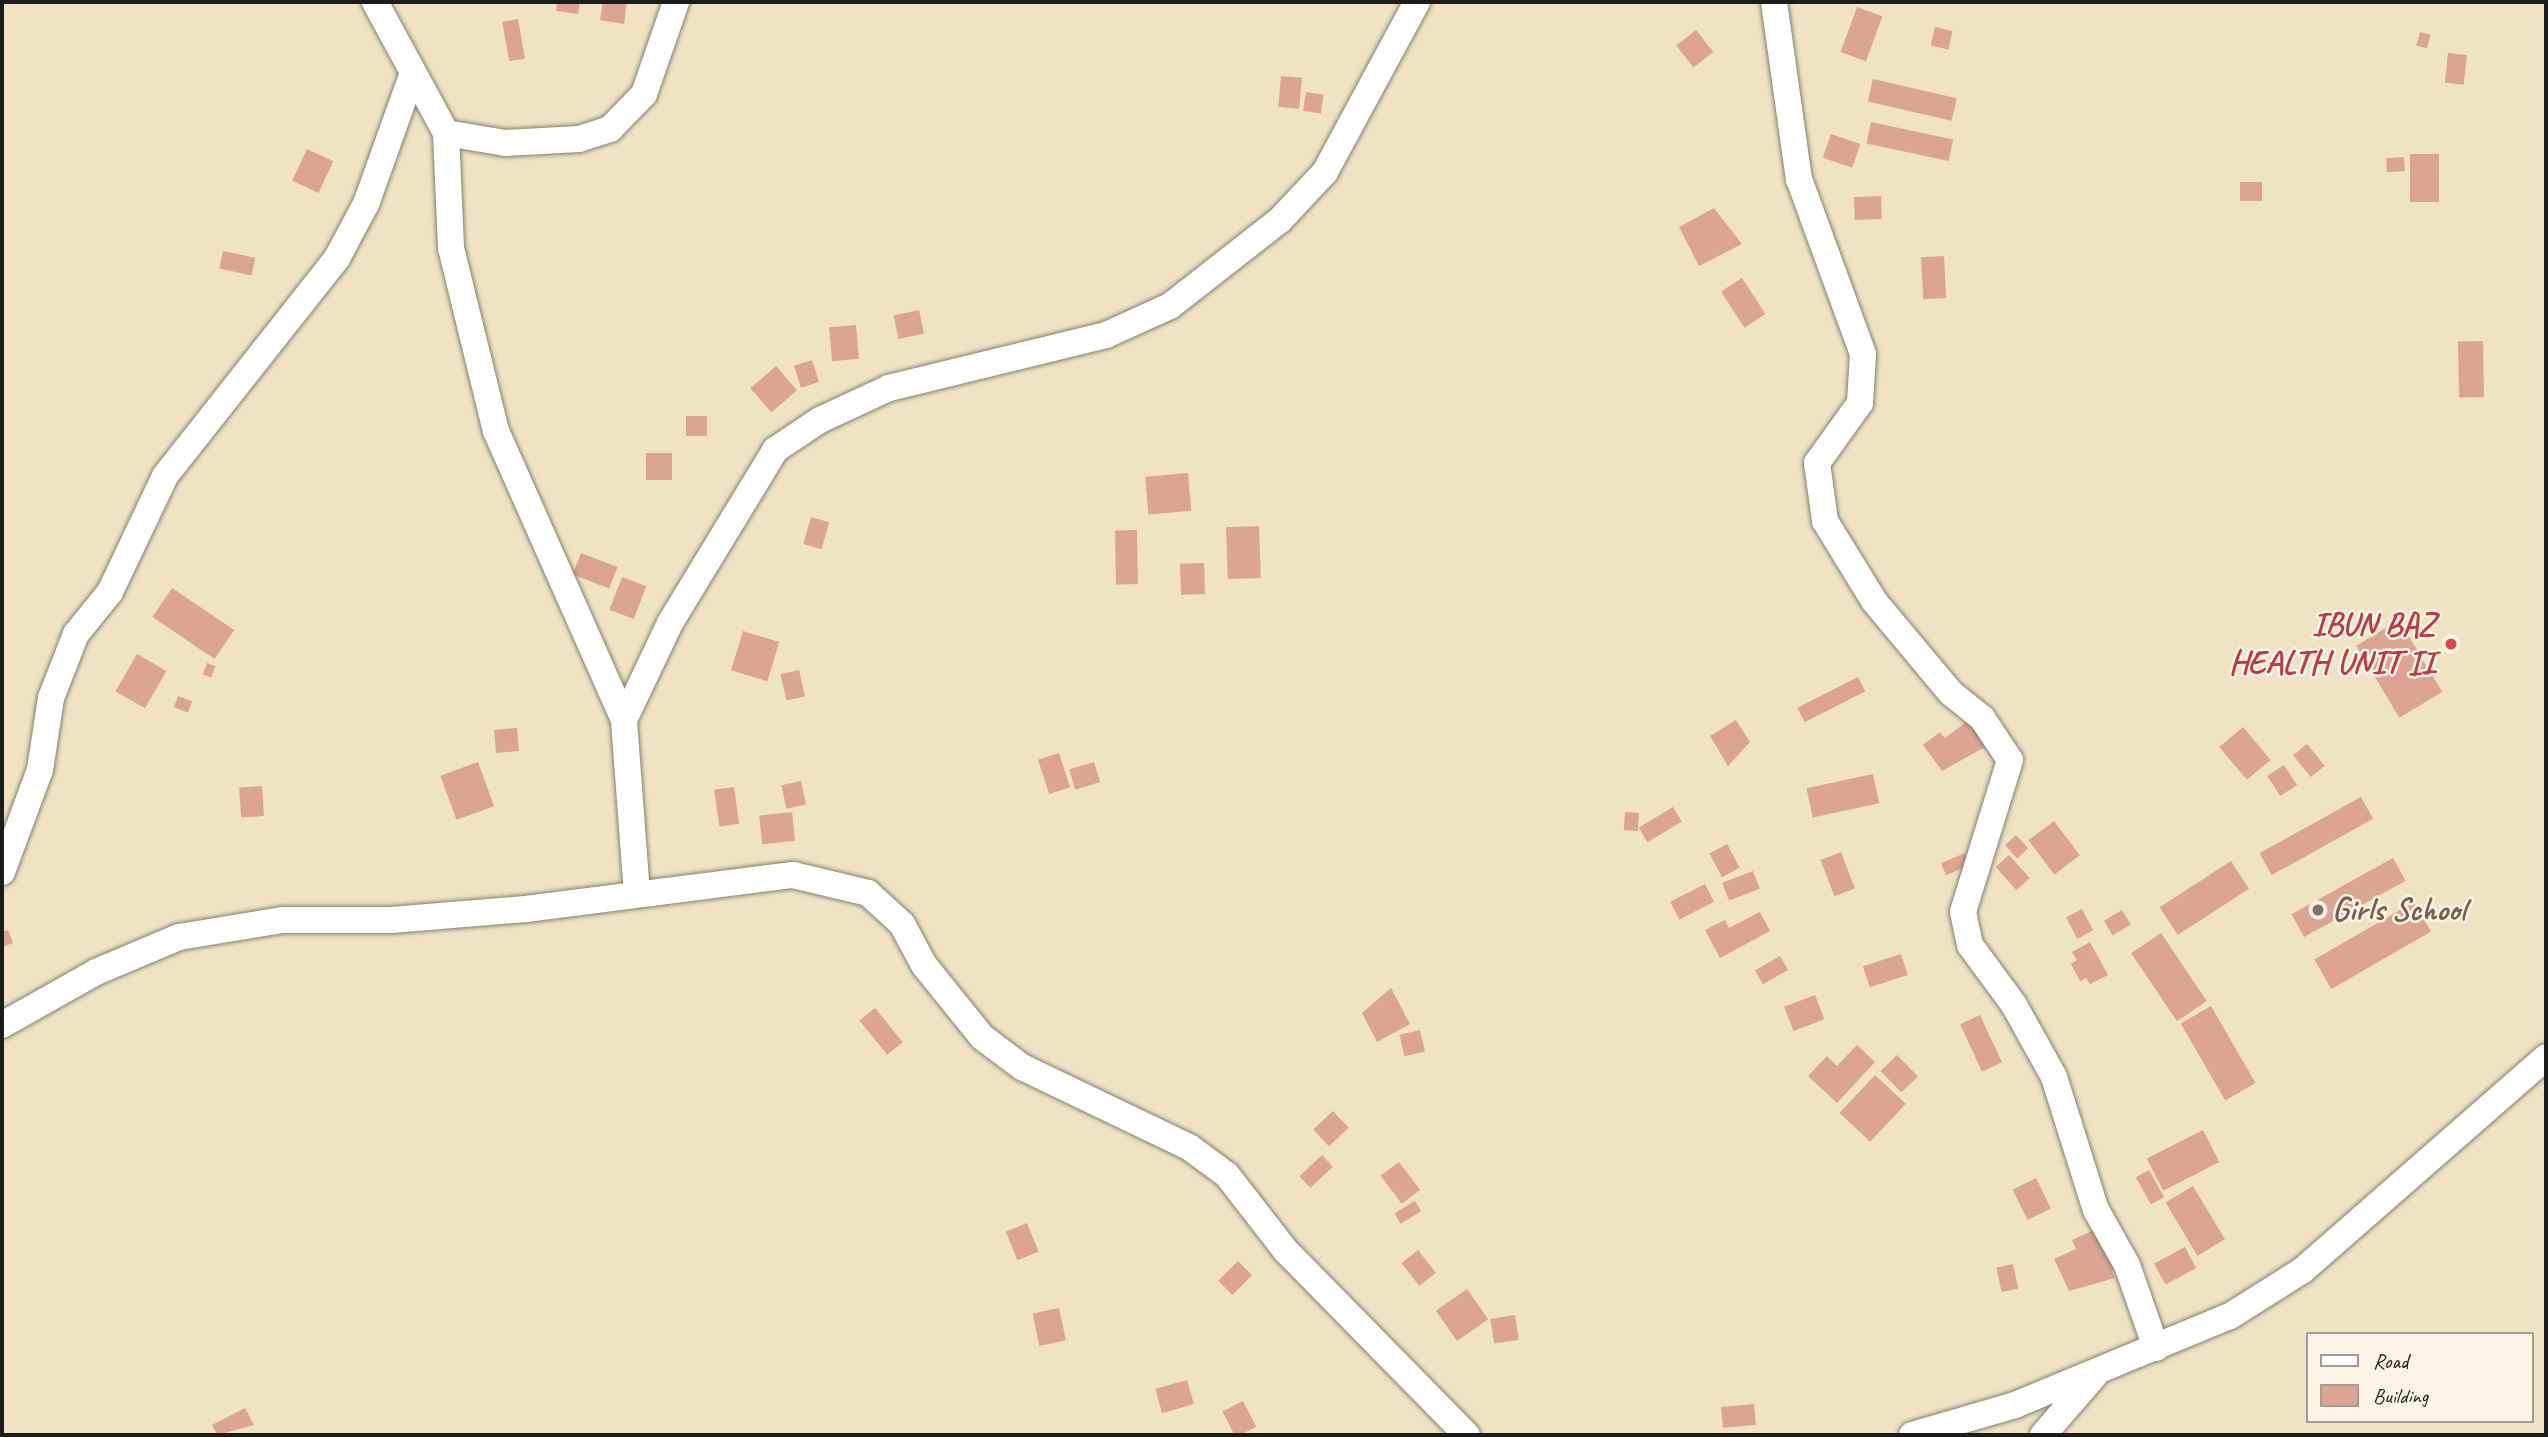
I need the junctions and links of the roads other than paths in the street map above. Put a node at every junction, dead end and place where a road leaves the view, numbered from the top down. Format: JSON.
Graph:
{"nodes":[{"id":1,"x":375,"y":2,"type":"edge"},
{"id":2,"x":676,"y":2,"type":"edge"},
{"id":3,"x":1417,"y":2,"type":"edge"},
{"id":4,"x":1774,"y":2,"type":"edge"},
{"id":5,"x":411,"y":78,"type":"junction"},
{"id":6,"x":446,"y":133,"type":"junction"},
{"id":7,"x":624,"y":720,"type":"junction"},
{"id":8,"x":2,"y":872,"type":"edge"},
{"id":9,"x":637,"y":894,"type":"junction"},
{"id":10,"x":2,"y":1025,"type":"edge"},
{"id":11,"x":2546,"y":1057,"type":"edge"},
{"id":12,"x":2156,"y":1348,"type":"junction"},
{"id":13,"x":2099,"y":1371,"type":"junction"},
{"id":14,"x":1467,"y":1435,"type":"edge"},
{"id":15,"x":1912,"y":1435,"type":"edge"},
{"id":16,"x":2043,"y":1435,"type":"edge"}],
"edges":[{"from":1,"to":5,"type":"street"},
{"from":2,"to":6,"type":"street"},
{"from":3,"to":7,"type":"street"},
{"from":4,"to":12,"type":"street"},
{"from":5,"to":6,"type":"street"},
{"from":5,"to":8,"type":"street"},
{"from":6,"to":7,"type":"street"},
{"from":7,"to":9,"type":"street"},
{"from":9,"to":10,"type":"street"},
{"from":9,"to":14,"type":"street"},
{"from":11,"to":12,"type":"street"},
{"from":12,"to":13,"type":"street"},
{"from":13,"to":15,"type":"street"},
{"from":13,"to":16,"type":"street"}]}
